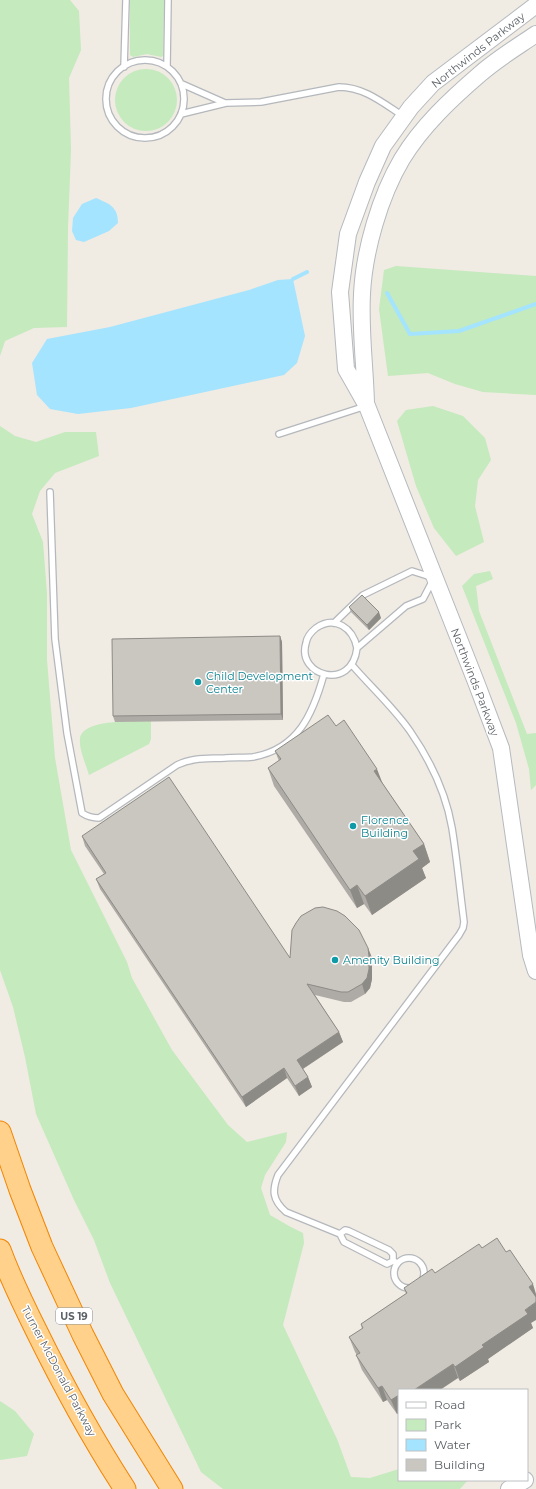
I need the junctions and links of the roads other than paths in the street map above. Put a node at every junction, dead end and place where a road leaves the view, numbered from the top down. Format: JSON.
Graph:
{"nodes":[{"id":1,"x":126,"y":0,"type":"edge"},
{"id":2,"x":168,"y":0,"type":"edge"},
{"id":3,"x":536,"y":5,"type":"edge"},
{"id":4,"x":536,"y":34,"type":"edge"},
{"id":5,"x":167,"y":66,"type":"junction"},
{"id":6,"x":124,"y":67,"type":"junction"},
{"id":7,"x":182,"y":84,"type":"junction"},
{"id":8,"x":226,"y":103,"type":"junction"},
{"id":9,"x":181,"y":114,"type":"junction"},
{"id":10,"x":404,"y":116,"type":"junction"},
{"id":11,"x":366,"y":406,"type":"junction"},
{"id":12,"x":279,"y":434,"type":"dead end"},
{"id":13,"x":50,"y":492,"type":"dead end"},
{"id":14,"x":434,"y":578,"type":"junction"},
{"id":15,"x":334,"y":623,"type":"junction"},
{"id":16,"x":357,"y":648,"type":"junction"},
{"id":17,"x":352,"y":665,"type":"junction"},
{"id":18,"x":324,"y":674,"type":"junction"},
{"id":19,"x":536,"y":972,"type":"edge"},
{"id":20,"x":0,"y":1132,"type":"edge"},
{"id":21,"x":340,"y":1234,"type":"junction"},
{"id":22,"x":0,"y":1250,"type":"edge"},
{"id":23,"x":395,"y":1262,"type":"junction"},
{"id":24,"x":522,"y":1481,"type":"edge"},
{"id":25,"x":125,"y":1489,"type":"edge"},
{"id":26,"x":172,"y":1489,"type":"edge"},
{"id":27,"x":508,"y":1489,"type":"edge"}],
"edges":[{"from":1,"to":6,"type":"lane"},
{"from":2,"to":5,"type":"lane"},
{"from":3,"to":10,"type":"street","name":"Northwinds Parkway"},
{"from":4,"to":11,"type":"street","name":"Northwinds Parkway"},
{"from":5,"to":6,"type":"lane"},
{"from":5,"to":7,"type":"lane"},
{"from":6,"to":9,"type":"lane"},
{"from":7,"to":8,"type":"lane"},
{"from":7,"to":9,"type":"lane"},
{"from":8,"to":9,"type":"lane"},
{"from":8,"to":10,"type":"lane"},
{"from":10,"to":11,"type":"street","name":"Northwinds Parkway"},
{"from":11,"to":12,"type":"lane"},
{"from":11,"to":14,"type":"street","name":"Northwinds Parkway"},
{"from":13,"to":18,"type":"lane"},
{"from":14,"to":15,"type":"lane"},
{"from":14,"to":16,"type":"lane"},
{"from":14,"to":19,"type":"street","name":"Northwinds Parkway"},
{"from":15,"to":16,"type":"lane"},
{"from":15,"to":18,"type":"lane"},
{"from":16,"to":17,"type":"lane"},
{"from":17,"to":18,"type":"lane"},
{"from":17,"to":21,"type":"lane"},
{"from":20,"to":26,"type":"highway","number":"US 19"},
{"from":21,"to":23,"type":"lane"},
{"from":21,"to":23,"type":"lane"},
{"from":22,"to":25,"type":"highway","name":"Turner McDonald Parkway"},
{"from":23,"to":23,"type":"lane"},
{"from":24,"to":27,"type":"street"}]}
